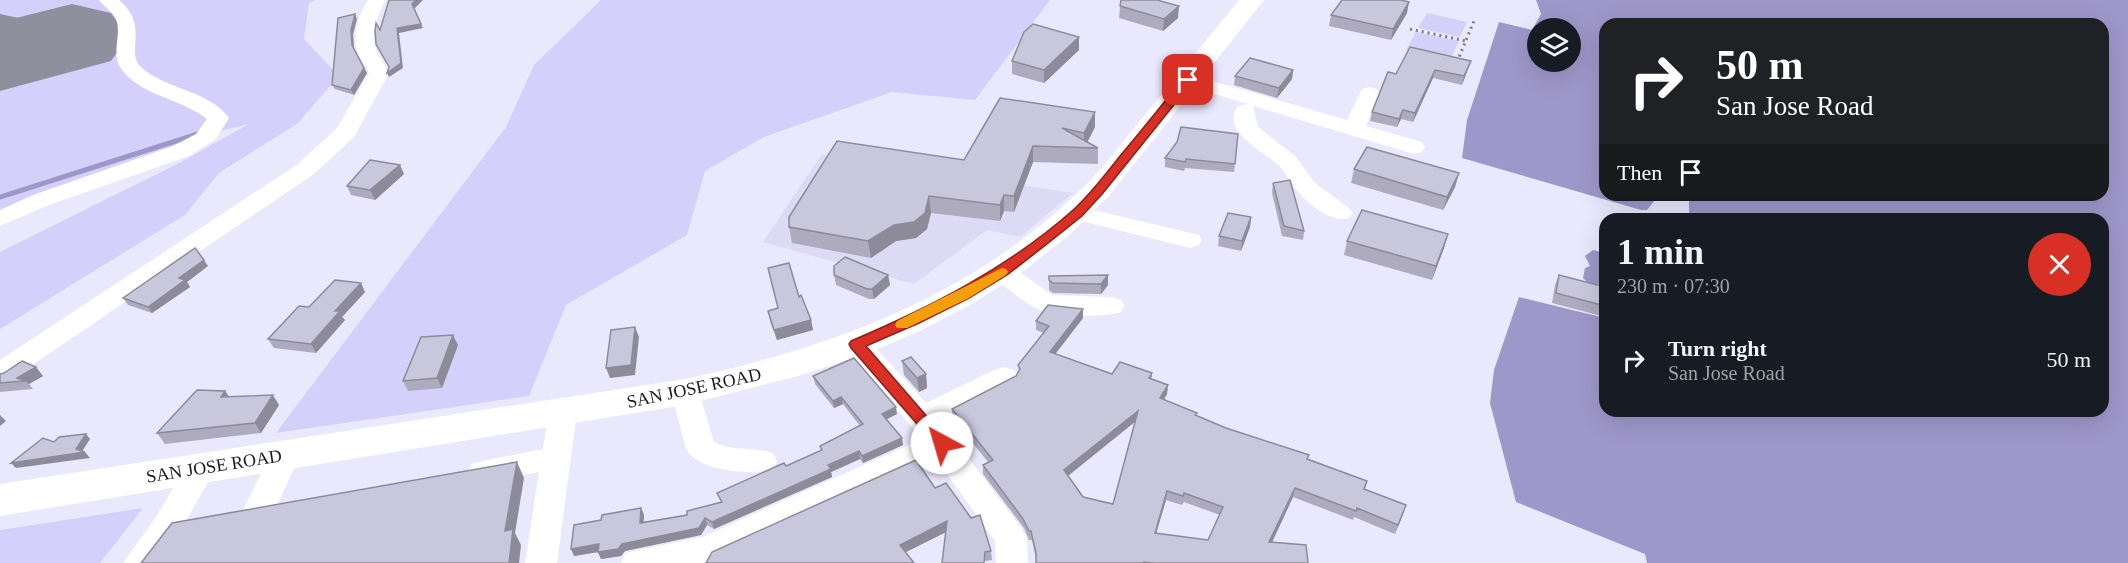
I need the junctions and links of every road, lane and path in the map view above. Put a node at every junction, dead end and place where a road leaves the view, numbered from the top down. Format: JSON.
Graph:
{"nodes":[{"id":1,"x":108,"y":0,"type":"edge"},
{"id":2,"x":376,"y":0,"type":"edge"},
{"id":3,"x":1252,"y":0,"type":"edge"},
{"id":4,"x":1474,"y":21,"type":"dead end"},
{"id":5,"x":1410,"y":28,"type":"dead end"},
{"id":6,"x":1466,"y":41,"type":"junction"},
{"id":7,"x":1457,"y":62,"type":"edge"},
{"id":8,"x":1188,"y":80,"type":"junction"},
{"id":9,"x":1369,"y":93,"type":"dead end"},
{"id":10,"x":1245,"y":110,"type":"dead end"},
{"id":11,"x":1354,"y":129,"type":"junction"},
{"id":12,"x":1414,"y":147,"type":"dead end"},
{"id":13,"x":1077,"y":213,"type":"junction"},
{"id":14,"x":1341,"y":213,"type":"dead end"},
{"id":15,"x":0,"y":219,"type":"edge"},
{"id":16,"x":1190,"y":240,"type":"dead end"},
{"id":17,"x":1002,"y":272,"type":"junction"},
{"id":18,"x":1112,"y":306,"type":"dead end"},
{"id":19,"x":856,"y":344,"type":"junction"},
{"id":20,"x":0,"y":373,"type":"edge"},
{"id":21,"x":1004,"y":377,"type":"dead end"},
{"id":22,"x":685,"y":392,"type":"junction"},
{"id":23,"x":563,"y":412,"type":"junction"},
{"id":24,"x":921,"y":417,"type":"junction"},
{"id":25,"x":942,"y":443,"type":"junction"},
{"id":26,"x":285,"y":455,"type":"junction"},
{"id":27,"x":555,"y":458,"type":"junction"},
{"id":28,"x":762,"y":461,"type":"dead end"},
{"id":29,"x":201,"y":468,"type":"junction"},
{"id":30,"x":453,"y":476,"type":"edge"},
{"id":31,"x":0,"y":500,"type":"edge"},
{"id":32,"x":293,"y":504,"type":"edge"},
{"id":33,"x":201,"y":520,"type":"edge"},
{"id":34,"x":167,"y":526,"type":"junction"},
{"id":35,"x":701,"y":556,"type":"edge"},
{"id":36,"x":139,"y":563,"type":"edge"},
{"id":37,"x":542,"y":563,"type":"edge"},
{"id":38,"x":637,"y":563,"type":"edge"},
{"id":39,"x":1012,"y":563,"type":"edge"}],
"edges":[{"from":1,"to":15,"type":"street"},
{"from":2,"to":20,"type":"street"},
{"from":3,"to":8,"type":"main road","name":"SAN JOSE ROAD"},
{"from":4,"to":6,"type":"path"},
{"from":5,"to":6,"type":"path"},
{"from":6,"to":7,"type":"path"},
{"from":8,"to":11,"type":"street"},
{"from":8,"to":13,"type":"main road","name":"SAN JOSE ROAD"},
{"from":9,"to":11,"type":"street"},
{"from":10,"to":14,"type":"street"},
{"from":11,"to":12,"type":"street"},
{"from":13,"to":16,"type":"street"},
{"from":13,"to":17,"type":"main road","name":"SAN JOSE ROAD"},
{"from":17,"to":18,"type":"street"},
{"from":17,"to":19,"type":"main road","name":"SAN JOSE ROAD"},
{"from":19,"to":22,"type":"main road","name":"SAN JOSE ROAD"},
{"from":19,"to":24,"type":"street"},
{"from":21,"to":24,"type":"street"},
{"from":22,"to":23,"type":"main road","name":"SAN JOSE ROAD"},
{"from":22,"to":28,"type":"street"},
{"from":23,"to":26,"type":"main road","name":"SAN JOSE ROAD"},
{"from":23,"to":27,"type":"street"},
{"from":24,"to":25,"type":"street"},
{"from":25,"to":35,"type":"street"},
{"from":25,"to":39,"type":"street"},
{"from":26,"to":29,"type":"main road","name":"SAN JOSE ROAD"},
{"from":26,"to":32,"type":"street"},
{"from":27,"to":30,"type":"street"},
{"from":27,"to":37,"type":"street"},
{"from":29,"to":31,"type":"main road","name":"SAN JOSE ROAD"},
{"from":29,"to":34,"type":"street"},
{"from":33,"to":34,"type":"street"},
{"from":34,"to":36,"type":"street"},
{"from":35,"to":38,"type":"street"}]}
